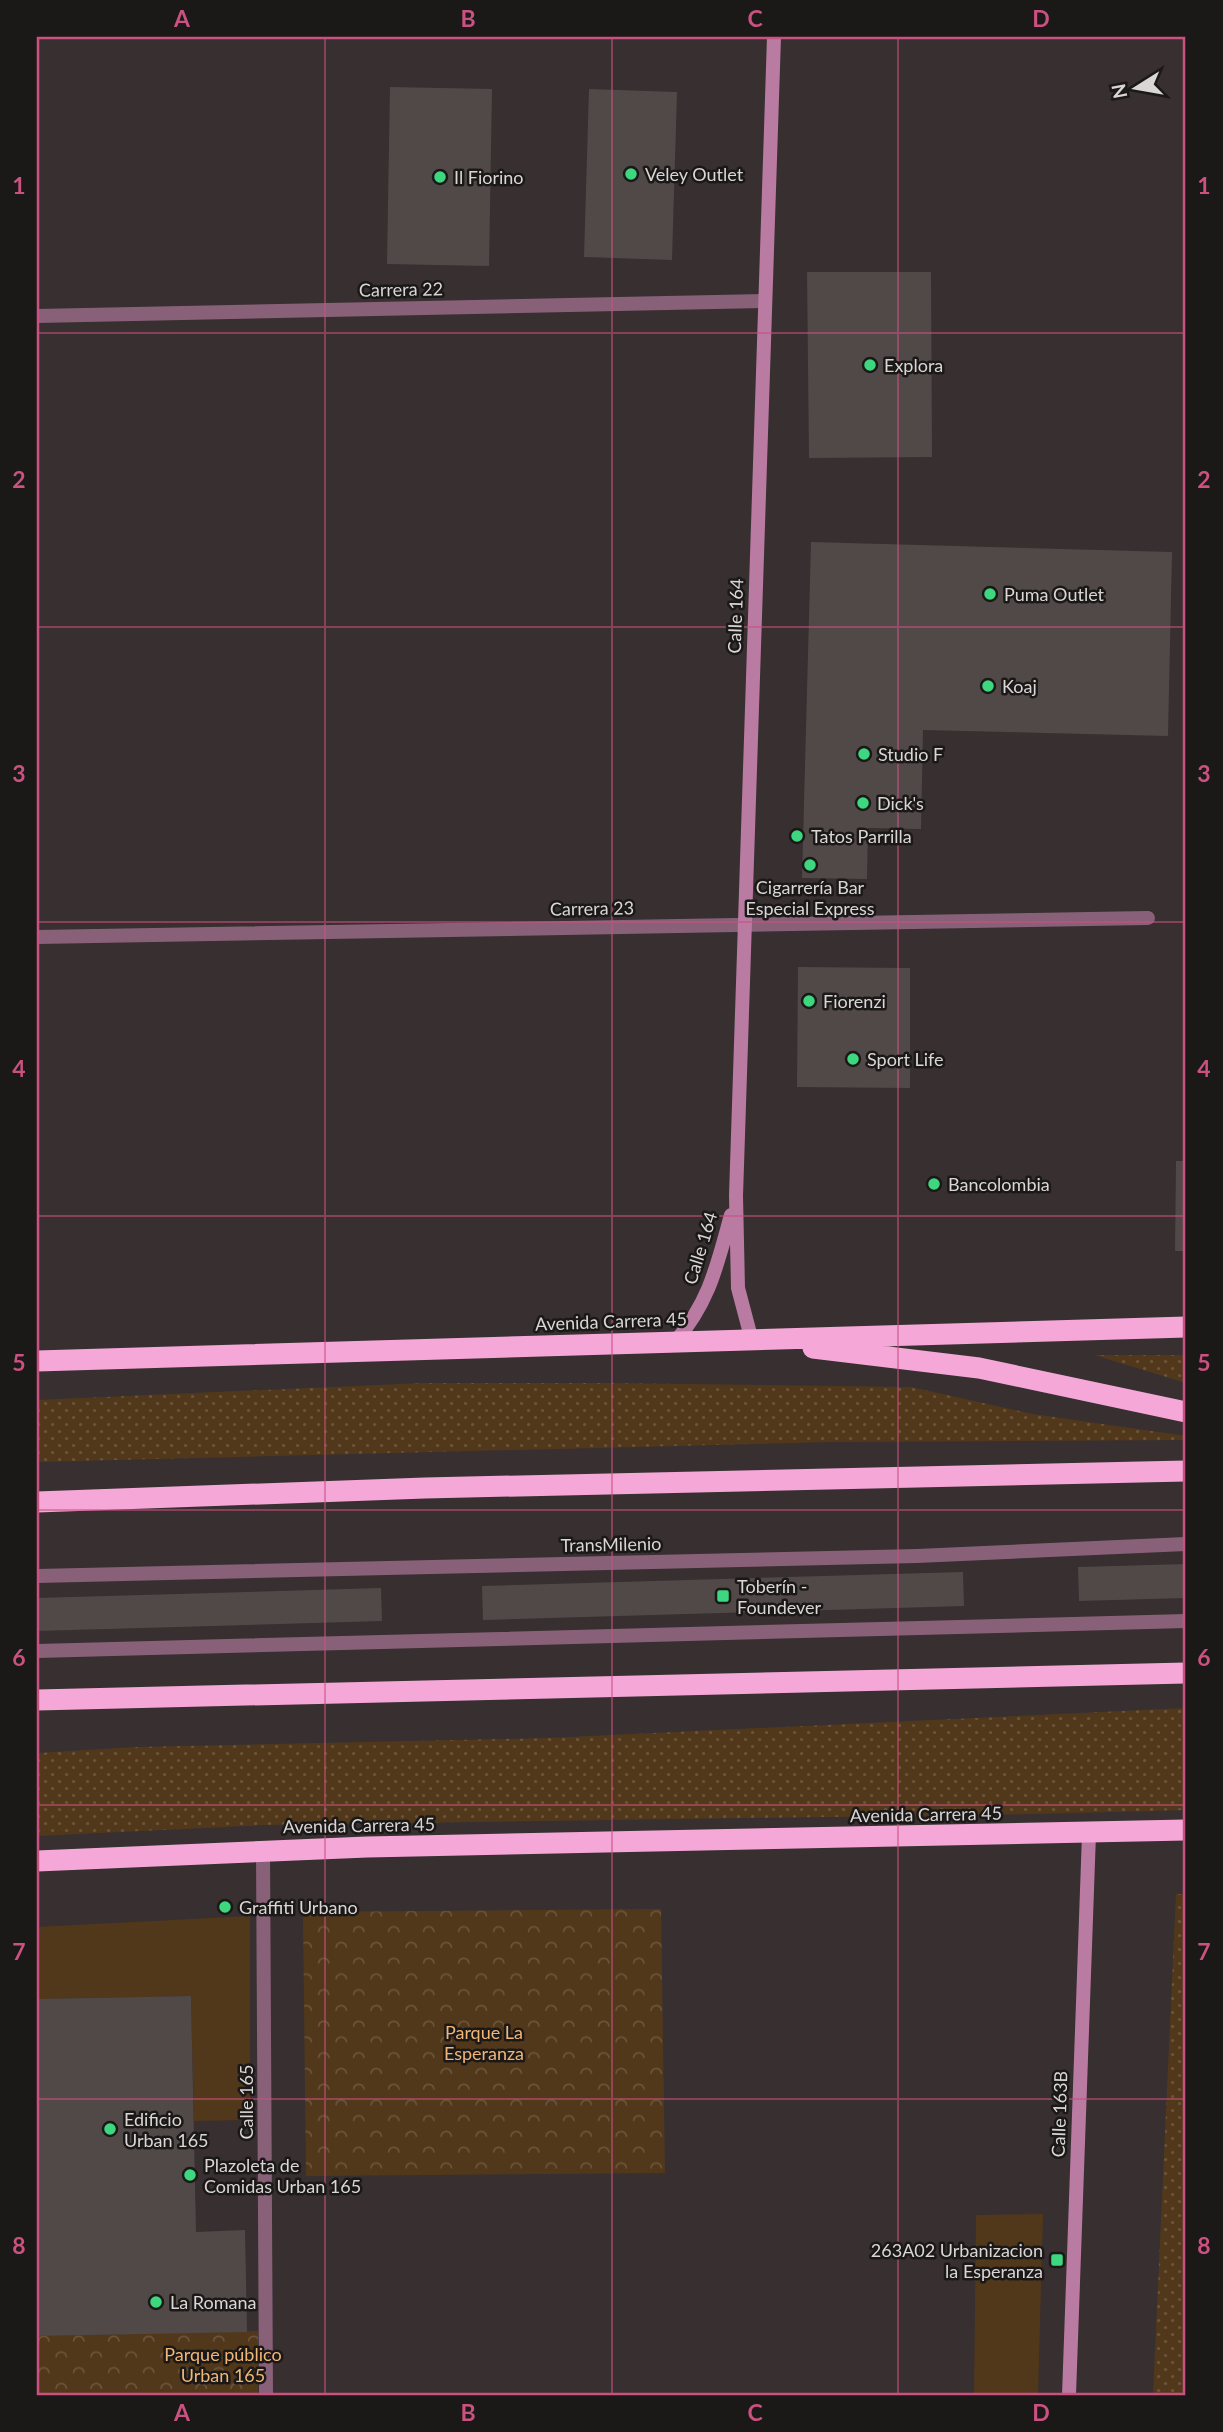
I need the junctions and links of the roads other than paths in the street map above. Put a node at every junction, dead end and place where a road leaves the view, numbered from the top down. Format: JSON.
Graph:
{"nodes":[{"id":1,"x":774,"y":37,"type":"edge"},
{"id":2,"x":765,"y":301,"type":"junction"},
{"id":3,"x":37,"y":316,"type":"edge"},
{"id":4,"x":1149,"y":918,"type":"dead end"},
{"id":5,"x":744,"y":925,"type":"junction"},
{"id":6,"x":37,"y":937,"type":"edge"},
{"id":7,"x":736,"y":1196,"type":"junction"},
{"id":8,"x":1186,"y":1327,"type":"edge"},
{"id":9,"x":752,"y":1341,"type":"junction"},
{"id":10,"x":675,"y":1342,"type":"junction"},
{"id":11,"x":37,"y":1361,"type":"edge"},
{"id":12,"x":1186,"y":1412,"type":"edge"},
{"id":13,"x":1186,"y":1471,"type":"edge"},
{"id":14,"x":37,"y":1502,"type":"edge"},
{"id":15,"x":1186,"y":1544,"type":"edge"},
{"id":16,"x":37,"y":1576,"type":"edge"},
{"id":17,"x":1186,"y":1621,"type":"edge"},
{"id":18,"x":37,"y":1651,"type":"edge"},
{"id":19,"x":1186,"y":1673,"type":"edge"},
{"id":20,"x":103,"y":1697,"type":"junction"},
{"id":21,"x":37,"y":1700,"type":"edge"},
{"id":22,"x":37,"y":1712,"type":"edge"},
{"id":23,"x":1186,"y":1830,"type":"edge"},
{"id":24,"x":1089,"y":1834,"type":"junction"},
{"id":25,"x":263,"y":1850,"type":"junction"},
{"id":26,"x":37,"y":1861,"type":"edge"},
{"id":27,"x":266,"y":2395,"type":"edge"},
{"id":28,"x":1069,"y":2395,"type":"edge"}],
"edges":[{"from":1,"to":2,"type":"main road","name":"Calle 164"},
{"from":2,"to":3,"type":"street","name":"Carrera 22"},
{"from":2,"to":5,"type":"main road","name":"Calle 164"},
{"from":4,"to":5,"type":"street","name":"Carrera 23"},
{"from":5,"to":6,"type":"street","name":"Carrera 23"},
{"from":5,"to":7,"type":"main road","name":"Calle 164"},
{"from":7,"to":9,"type":"main road","name":"Calle 164"},
{"from":7,"to":10,"type":"main road","name":"Calle 164"},
{"from":8,"to":9,"type":"highway","name":"Avenida Carrera 45"},
{"from":9,"to":10,"type":"highway","name":"Avenida Carrera 45"},
{"from":9,"to":12,"type":"highway"},
{"from":10,"to":11,"type":"highway","name":"Avenida Carrera 45"},
{"from":13,"to":14,"type":"highway"},
{"from":15,"to":16,"type":"street","name":"TransMilenio"},
{"from":17,"to":18,"type":"street"},
{"from":19,"to":20,"type":"highway"},
{"from":20,"to":21,"type":"highway"},
{"from":20,"to":22,"type":"highway"},
{"from":23,"to":24,"type":"highway","name":"Avenida Carrera 45"},
{"from":24,"to":25,"type":"highway","name":"Avenida Carrera 45"},
{"from":24,"to":28,"type":"main road","name":"Calle 163B"},
{"from":25,"to":26,"type":"highway","name":"Avenida Carrera 45"},
{"from":25,"to":27,"type":"street","name":"Calle 165"}]}
